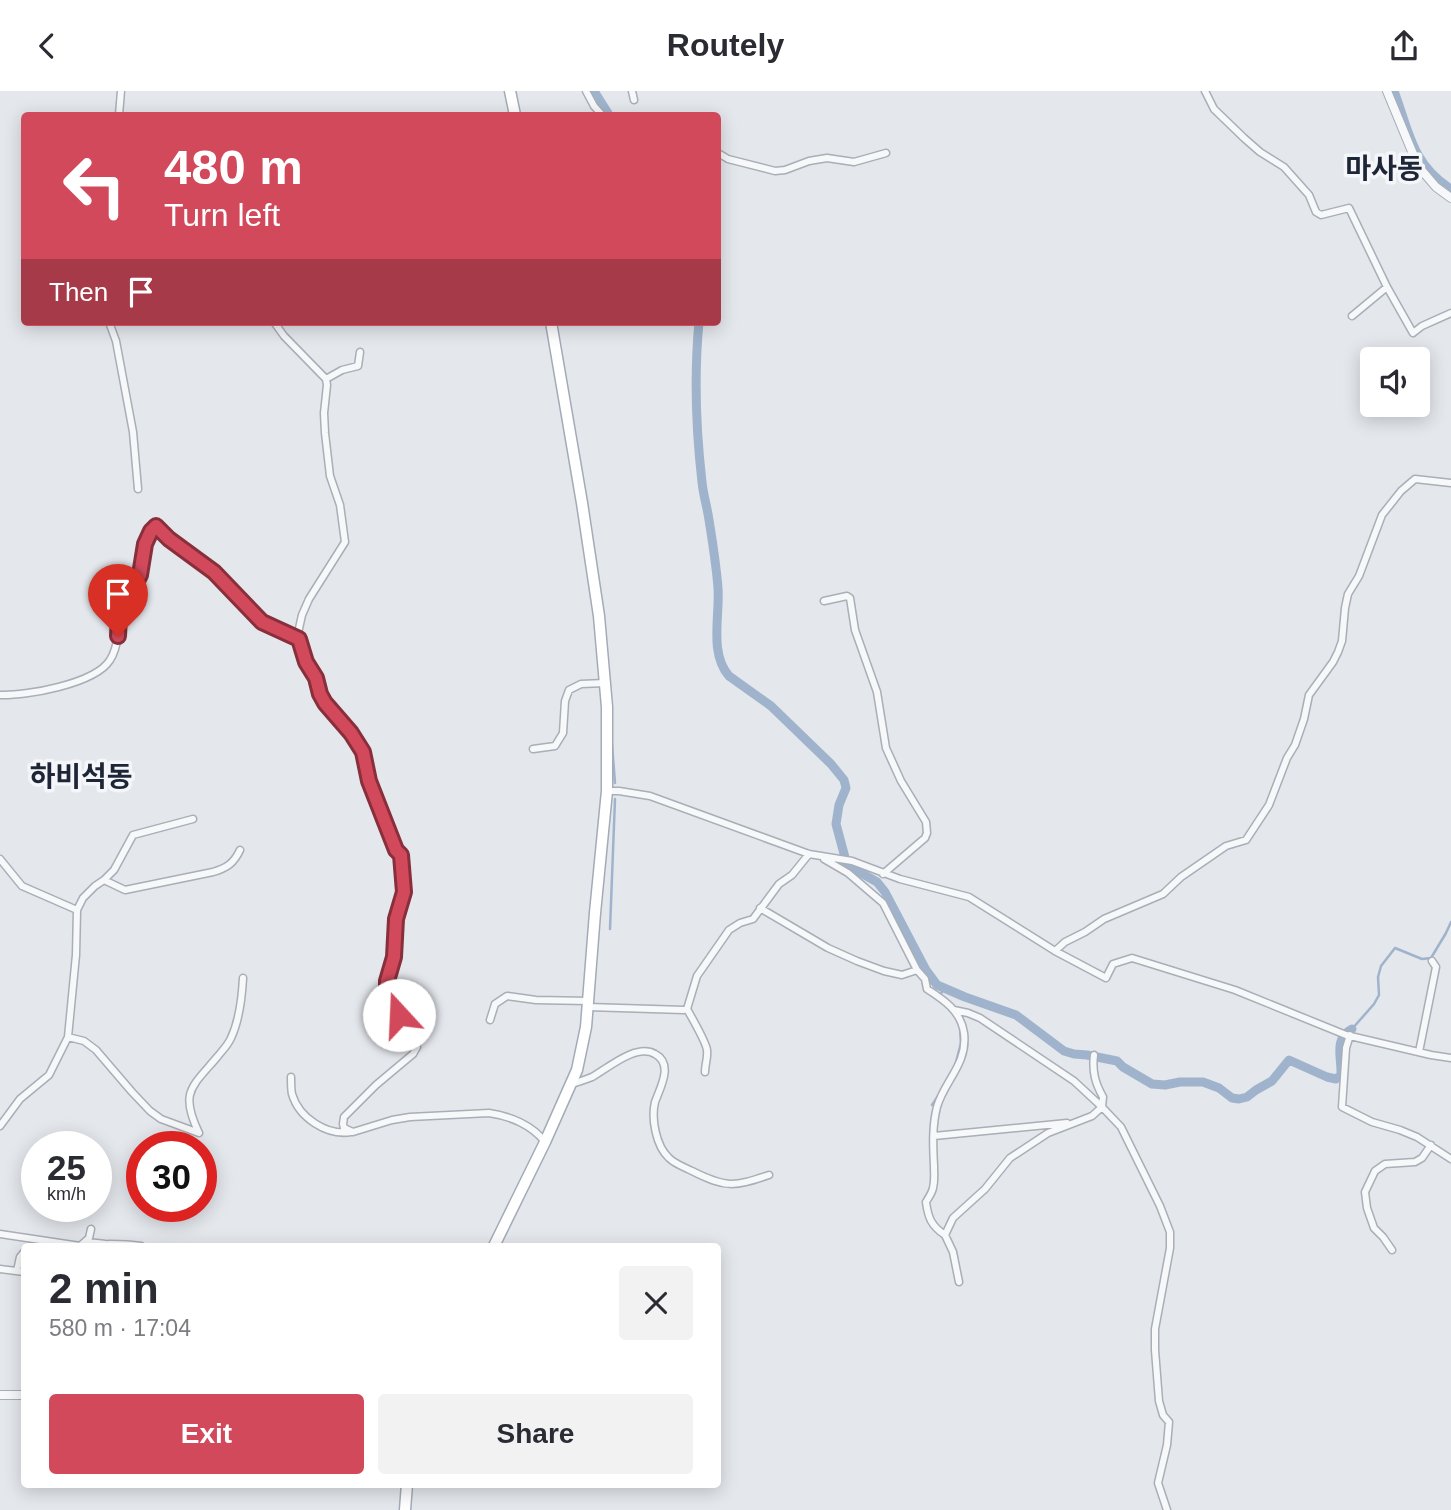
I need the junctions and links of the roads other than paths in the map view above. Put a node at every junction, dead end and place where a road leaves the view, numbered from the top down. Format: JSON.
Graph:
{"nodes":[{"id":1,"x":121,"y":91,"type":"edge"},
{"id":2,"x":510,"y":91,"type":"edge"},
{"id":3,"x":586,"y":91,"type":"edge"},
{"id":4,"x":632,"y":91,"type":"edge"},
{"id":5,"x":1205,"y":91,"type":"edge"},
{"id":6,"x":1387,"y":91,"type":"edge"},
{"id":7,"x":634,"y":100,"type":"dead end"},
{"id":8,"x":119,"y":112,"type":"edge"},
{"id":9,"x":514,"y":112,"type":"edge"},
{"id":10,"x":599,"y":112,"type":"edge"},
{"id":11,"x":886,"y":153,"type":"dead end"},
{"id":12,"x":721,"y":155,"type":"edge"},
{"id":13,"x":1451,"y":198,"type":"edge"},
{"id":14,"x":1387,"y":287,"type":"junction"},
{"id":15,"x":1451,"y":313,"type":"edge"},
{"id":16,"x":1352,"y":316,"type":"dead end"},
{"id":17,"x":110,"y":326,"type":"edge"},
{"id":18,"x":277,"y":326,"type":"edge"},
{"id":19,"x":552,"y":326,"type":"edge"},
{"id":20,"x":360,"y":352,"type":"dead end"},
{"id":21,"x":326,"y":379,"type":"junction"},
{"id":22,"x":1451,"y":483,"type":"edge"},
{"id":23,"x":138,"y":489,"type":"dead end"},
{"id":24,"x":824,"y":601,"type":"dead end"},
{"id":25,"x":299,"y":639,"type":"junction"},
{"id":26,"x":605,"y":683,"type":"junction"},
{"id":27,"x":0,"y":695,"type":"edge"},
{"id":28,"x":533,"y":749,"type":"dead end"},
{"id":29,"x":607,"y":791,"type":"junction"},
{"id":30,"x":194,"y":819,"type":"dead end"},
{"id":31,"x":240,"y":850,"type":"dead end"},
{"id":32,"x":809,"y":854,"type":"junction"},
{"id":33,"x":818,"y":856,"type":"junction"},
{"id":34,"x":0,"y":859,"type":"edge"},
{"id":35,"x":883,"y":874,"type":"junction"},
{"id":36,"x":104,"y":880,"type":"junction"},
{"id":37,"x":760,"y":908,"type":"junction"},
{"id":38,"x":77,"y":910,"type":"junction"},
{"id":39,"x":1055,"y":951,"type":"junction"},
{"id":40,"x":1432,"y":961,"type":"dead end"},
{"id":41,"x":917,"y":969,"type":"junction"},
{"id":42,"x":243,"y":978,"type":"dead end"},
{"id":43,"x":588,"y":1004,"type":"junction"},
{"id":44,"x":687,"y":1009,"type":"junction"},
{"id":45,"x":954,"y":1010,"type":"junction"},
{"id":46,"x":490,"y":1020,"type":"dead end"},
{"id":47,"x":1346,"y":1034,"type":"junction"},
{"id":48,"x":68,"y":1037,"type":"junction"},
{"id":49,"x":1419,"y":1052,"type":"junction"},
{"id":50,"x":1094,"y":1058,"type":"dead end"},
{"id":51,"x":1451,"y":1058,"type":"edge"},
{"id":52,"x":705,"y":1072,"type":"dead end"},
{"id":53,"x":291,"y":1077,"type":"dead end"},
{"id":54,"x":571,"y":1085,"type":"junction"},
{"id":55,"x":1102,"y":1107,"type":"junction"},
{"id":56,"x":1076,"y":1122,"type":"junction"},
{"id":57,"x":0,"y":1126,"type":"edge"},
{"id":58,"x":353,"y":1132,"type":"junction"},
{"id":59,"x":934,"y":1136,"type":"junction"},
{"id":60,"x":545,"y":1142,"type":"junction"},
{"id":61,"x":1431,"y":1145,"type":"junction"},
{"id":62,"x":1451,"y":1159,"type":"edge"},
{"id":63,"x":769,"y":1175,"type":"dead end"},
{"id":64,"x":91,"y":1229,"type":"dead end"},
{"id":65,"x":0,"y":1234,"type":"edge"},
{"id":66,"x":945,"y":1235,"type":"junction"},
{"id":67,"x":60,"y":1243,"type":"edge"},
{"id":68,"x":85,"y":1243,"type":"joint"},
{"id":69,"x":101,"y":1243,"type":"edge"},
{"id":70,"x":495,"y":1243,"type":"edge"},
{"id":71,"x":1392,"y":1250,"type":"dead end"},
{"id":72,"x":0,"y":1269,"type":"edge"},
{"id":73,"x":20,"y":1272,"type":"edge"},
{"id":74,"x":959,"y":1282,"type":"dead end"},
{"id":75,"x":0,"y":1395,"type":"edge"},
{"id":76,"x":21,"y":1395,"type":"edge"},
{"id":77,"x":407,"y":1488,"type":"edge"},
{"id":78,"x":405,"y":1510,"type":"edge"},
{"id":79,"x":1167,"y":1510,"type":"edge"}],
"edges":[{"from":1,"to":8,"type":"street"},
{"from":2,"to":9,"type":"main road"},
{"from":3,"to":10,"type":"street"},
{"from":4,"to":7,"type":"street"},
{"from":5,"to":14,"type":"street"},
{"from":6,"to":13,"type":"street"},
{"from":11,"to":12,"type":"street"},
{"from":14,"to":15,"type":"street"},
{"from":14,"to":16,"type":"street"},
{"from":17,"to":23,"type":"street"},
{"from":18,"to":21,"type":"street"},
{"from":19,"to":26,"type":"main road"},
{"from":20,"to":21,"type":"street"},
{"from":21,"to":25,"type":"street"},
{"from":22,"to":39,"type":"street"},
{"from":24,"to":35,"type":"street"},
{"from":25,"to":27,"type":"street"},
{"from":25,"to":58,"type":"street"},
{"from":26,"to":28,"type":"street"},
{"from":26,"to":29,"type":"main road"},
{"from":29,"to":32,"type":"street"},
{"from":29,"to":43,"type":"main road"},
{"from":30,"to":36,"type":"street"},
{"from":31,"to":36,"type":"street"},
{"from":32,"to":33,"type":"street"},
{"from":32,"to":37,"type":"street"},
{"from":33,"to":35,"type":"street"},
{"from":33,"to":41,"type":"street"},
{"from":34,"to":38,"type":"street"},
{"from":35,"to":39,"type":"street"},
{"from":36,"to":38,"type":"street"},
{"from":37,"to":41,"type":"street"},
{"from":37,"to":44,"type":"street"},
{"from":38,"to":48,"type":"street"},
{"from":39,"to":47,"type":"street"},
{"from":40,"to":49,"type":"street"},
{"from":41,"to":45,"type":"street"},
{"from":42,"to":48,"type":"street"},
{"from":43,"to":44,"type":"street"},
{"from":43,"to":46,"type":"street"},
{"from":43,"to":54,"type":"main road"},
{"from":44,"to":52,"type":"street"},
{"from":45,"to":55,"type":"street"},
{"from":45,"to":59,"type":"street"},
{"from":47,"to":49,"type":"street"},
{"from":47,"to":61,"type":"street"},
{"from":48,"to":57,"type":"street"},
{"from":49,"to":51,"type":"street"},
{"from":50,"to":55,"type":"street"},
{"from":53,"to":58,"type":"street"},
{"from":54,"to":60,"type":"main road"},
{"from":54,"to":63,"type":"street"},
{"from":55,"to":56,"type":"street"},
{"from":55,"to":79,"type":"street"},
{"from":56,"to":59,"type":"street"},
{"from":56,"to":66,"type":"street"},
{"from":58,"to":60,"type":"street"},
{"from":59,"to":66,"type":"street"},
{"from":60,"to":70,"type":"main road"},
{"from":61,"to":62,"type":"street"},
{"from":61,"to":71,"type":"street"},
{"from":64,"to":68,"type":"street"},
{"from":65,"to":67,"type":"street"},
{"from":66,"to":74,"type":"street"},
{"from":68,"to":69,"type":"street"},
{"from":72,"to":73,"type":"street"},
{"from":75,"to":76,"type":"street"},
{"from":77,"to":78,"type":"main road"}]}
